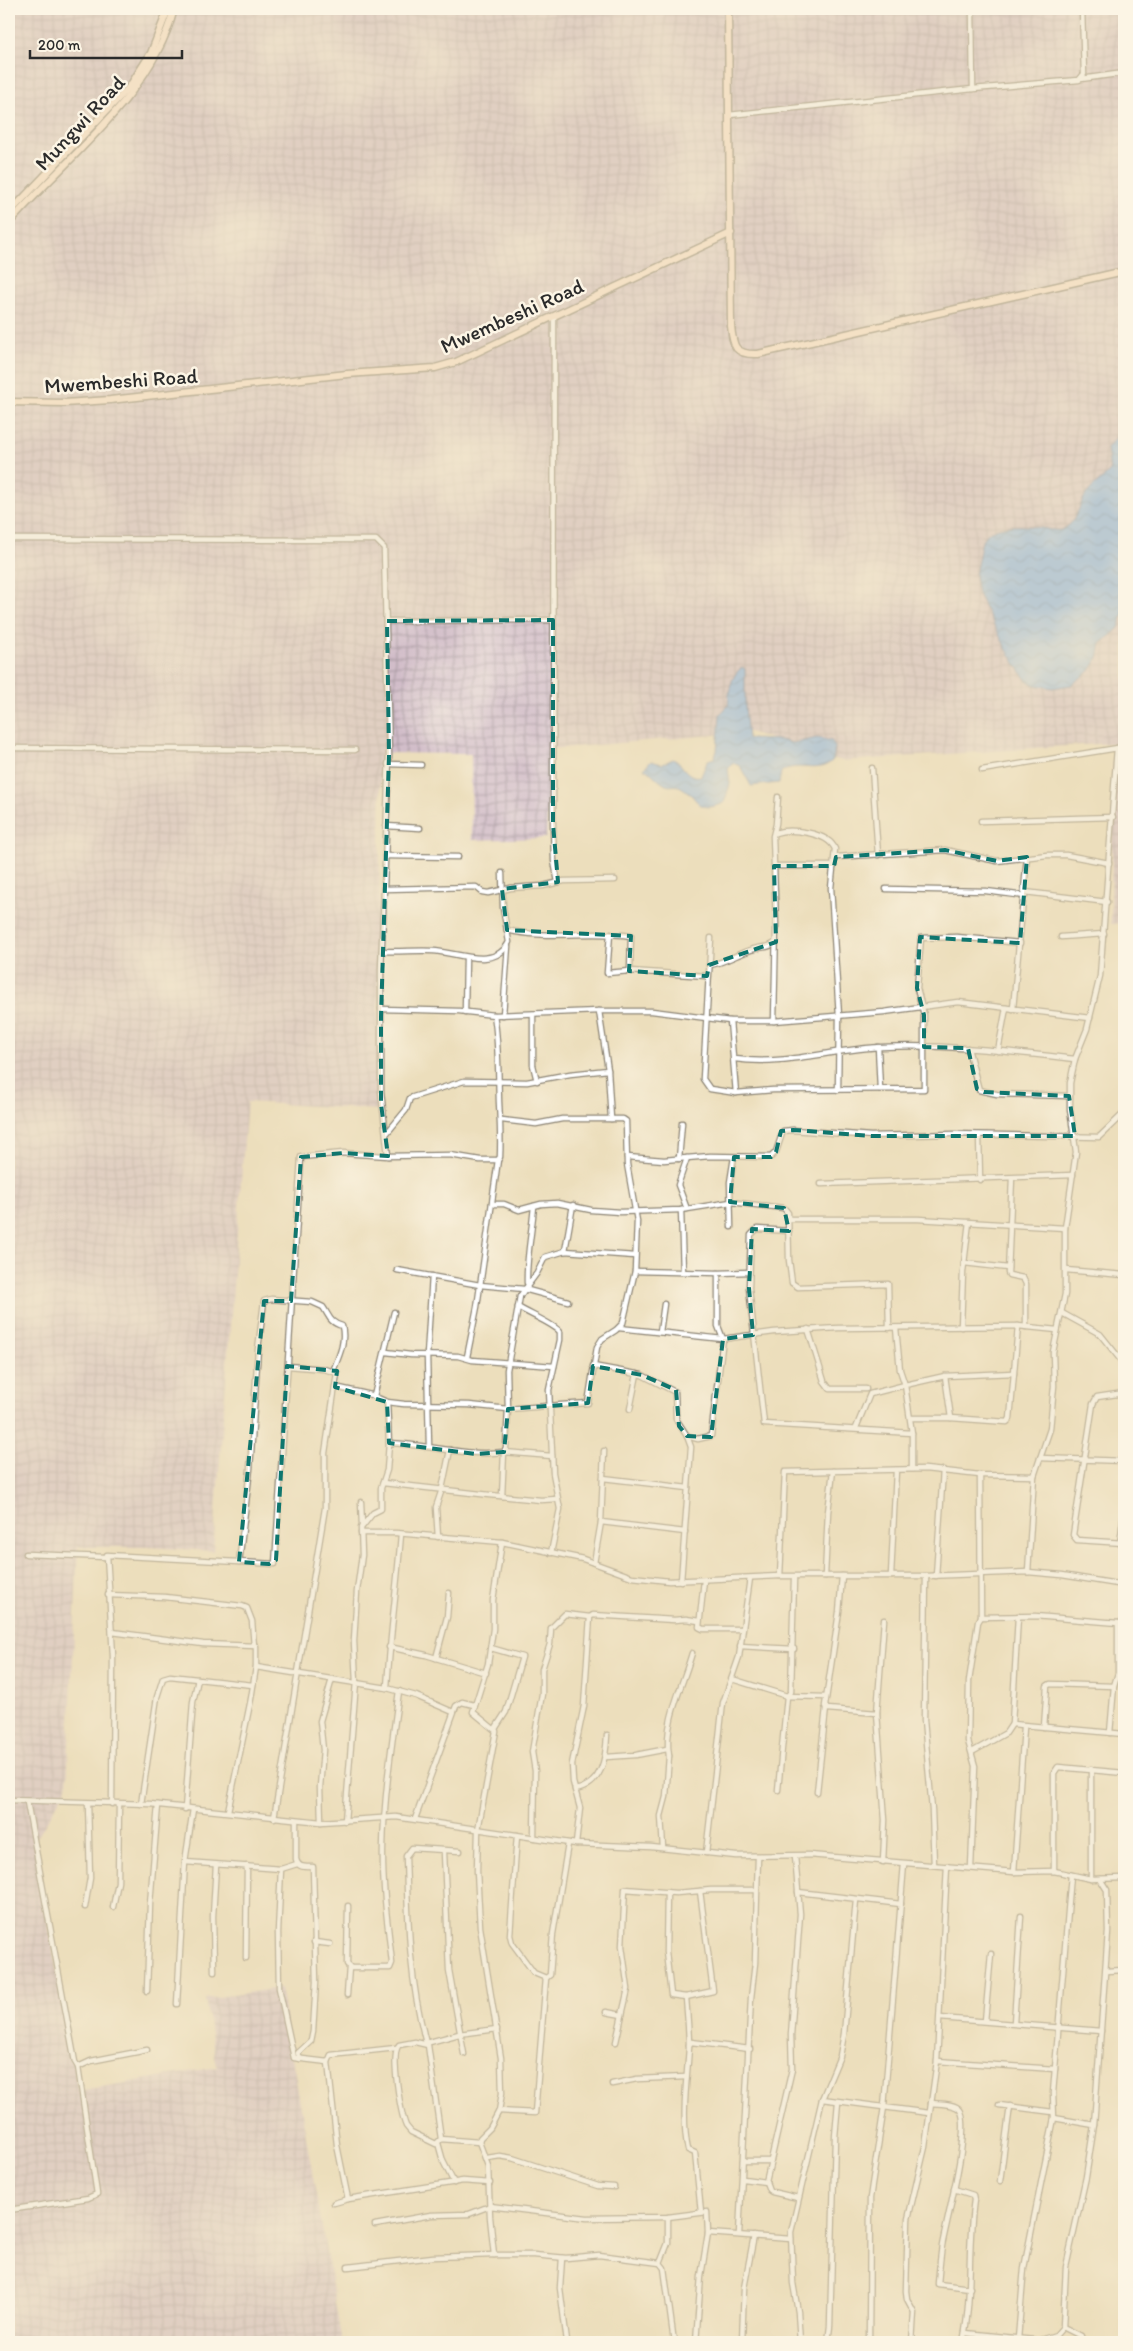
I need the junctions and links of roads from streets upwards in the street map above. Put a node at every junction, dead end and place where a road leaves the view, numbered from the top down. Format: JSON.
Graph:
{"nodes":[{"id":1,"x":168,"y":9,"type":"edge"},
{"id":2,"x":174,"y":9,"type":"edge"},
{"id":3,"x":728,"y":9,"type":"edge"},
{"id":4,"x":972,"y":9,"type":"edge"},
{"id":5,"x":1082,"y":9,"type":"edge"},
{"id":6,"x":1124,"y":73,"type":"edge"},
{"id":7,"x":1081,"y":79,"type":"junction"},
{"id":8,"x":973,"y":89,"type":"junction"},
{"id":9,"x":729,"y":115,"type":"junction"},
{"id":10,"x":9,"y":218,"type":"edge"},
{"id":11,"x":731,"y":233,"type":"junction"},
{"id":12,"x":1124,"y":271,"type":"edge"},
{"id":13,"x":554,"y":316,"type":"junction"},
{"id":14,"x":9,"y":402,"type":"edge"},
{"id":15,"x":9,"y":539,"type":"edge"},
{"id":16,"x":387,"y":620,"type":"junction"},
{"id":17,"x":553,"y":620,"type":"junction"},
{"id":18,"x":1124,"y":747,"type":"edge"},
{"id":19,"x":9,"y":748,"type":"edge"},
{"id":20,"x":1117,"y":748,"type":"junction"},
{"id":21,"x":354,"y":750,"type":"dead end"},
{"id":22,"x":388,"y":764,"type":"junction"},
{"id":23,"x":421,"y":765,"type":"dead end"},
{"id":24,"x":872,"y":768,"type":"dead end"},
{"id":25,"x":982,"y":770,"type":"dead end"},
{"id":26,"x":778,"y":797,"type":"dead end"},
{"id":27,"x":1113,"y":817,"type":"junction"},
{"id":28,"x":981,"y":821,"type":"dead end"},
{"id":29,"x":386,"y":826,"type":"junction"},
{"id":30,"x":420,"y":828,"type":"dead end"},
{"id":31,"x":774,"y":833,"type":"junction"},
{"id":32,"x":878,"y":855,"type":"junction"},
{"id":33,"x":385,"y":856,"type":"junction"},
{"id":34,"x":458,"y":857,"type":"dead end"},
{"id":35,"x":836,"y":857,"type":"junction"},
{"id":36,"x":1027,"y":857,"type":"junction"},
{"id":37,"x":1110,"y":863,"type":"junction"},
{"id":38,"x":774,"y":866,"type":"junction"},
{"id":39,"x":834,"y":866,"type":"junction"},
{"id":40,"x":502,"y":873,"type":"dead end"},
{"id":41,"x":615,"y":880,"type":"dead end"},
{"id":42,"x":558,"y":882,"type":"junction"},
{"id":43,"x":886,"y":889,"type":"dead end"},
{"id":44,"x":384,"y":890,"type":"junction"},
{"id":45,"x":502,"y":890,"type":"junction"},
{"id":46,"x":1025,"y":894,"type":"junction"},
{"id":47,"x":1107,"y":902,"type":"junction"},
{"id":48,"x":507,"y":930,"type":"junction"},
{"id":49,"x":610,"y":934,"type":"junction"},
{"id":50,"x":1104,"y":934,"type":"junction"},
{"id":51,"x":1061,"y":937,"type":"dead end"},
{"id":52,"x":711,"y":938,"type":"dead end"},
{"id":53,"x":776,"y":942,"type":"junction"},
{"id":54,"x":1020,"y":943,"type":"junction"},
{"id":55,"x":508,"y":945,"type":"junction"},
{"id":56,"x":382,"y":951,"type":"junction"},
{"id":57,"x":466,"y":958,"type":"junction"},
{"id":58,"x":709,"y":966,"type":"junction"},
{"id":59,"x":630,"y":972,"type":"junction"},
{"id":60,"x":707,"y":976,"type":"junction"},
{"id":61,"x":923,"y":1007,"type":"junction"},
{"id":62,"x":381,"y":1008,"type":"junction"},
{"id":63,"x":1006,"y":1008,"type":"junction"},
{"id":64,"x":1013,"y":1009,"type":"junction"},
{"id":65,"x":599,"y":1011,"type":"junction"},
{"id":66,"x":465,"y":1012,"type":"junction"},
{"id":67,"x":532,"y":1014,"type":"junction"},
{"id":68,"x":494,"y":1015,"type":"junction"},
{"id":69,"x":503,"y":1015,"type":"junction"},
{"id":70,"x":839,"y":1016,"type":"junction"},
{"id":71,"x":706,"y":1018,"type":"junction"},
{"id":72,"x":1090,"y":1018,"type":"junction"},
{"id":73,"x":730,"y":1021,"type":"junction"},
{"id":74,"x":774,"y":1021,"type":"junction"},
{"id":75,"x":878,"y":1047,"type":"junction"},
{"id":76,"x":924,"y":1047,"type":"junction"},
{"id":77,"x":968,"y":1048,"type":"junction"},
{"id":78,"x":839,"y":1051,"type":"junction"},
{"id":79,"x":998,"y":1051,"type":"junction"},
{"id":80,"x":735,"y":1059,"type":"junction"},
{"id":81,"x":1075,"y":1059,"type":"junction"},
{"id":82,"x":608,"y":1070,"type":"junction"},
{"id":83,"x":537,"y":1081,"type":"junction"},
{"id":84,"x":499,"y":1083,"type":"junction"},
{"id":85,"x":880,"y":1089,"type":"junction"},
{"id":86,"x":838,"y":1090,"type":"junction"},
{"id":87,"x":736,"y":1093,"type":"junction"},
{"id":88,"x":1069,"y":1096,"type":"junction"},
{"id":89,"x":1124,"y":1114,"type":"edge"},
{"id":90,"x":611,"y":1119,"type":"junction"},
{"id":91,"x":502,"y":1120,"type":"junction"},
{"id":92,"x":682,"y":1123,"type":"dead end"},
{"id":93,"x":387,"y":1132,"type":"junction"},
{"id":94,"x":979,"y":1134,"type":"junction"},
{"id":95,"x":1075,"y":1136,"type":"junction"},
{"id":96,"x":388,"y":1156,"type":"junction"},
{"id":97,"x":627,"y":1157,"type":"junction"},
{"id":98,"x":734,"y":1157,"type":"junction"},
{"id":99,"x":687,"y":1158,"type":"junction"},
{"id":100,"x":679,"y":1159,"type":"junction"},
{"id":101,"x":498,"y":1160,"type":"junction"},
{"id":102,"x":1073,"y":1175,"type":"junction"},
{"id":103,"x":1012,"y":1178,"type":"junction"},
{"id":104,"x":980,"y":1180,"type":"junction"},
{"id":105,"x":821,"y":1184,"type":"dead end"},
{"id":106,"x":731,"y":1202,"type":"junction"},
{"id":107,"x":492,"y":1204,"type":"junction"},
{"id":108,"x":573,"y":1205,"type":"junction"},
{"id":109,"x":534,"y":1206,"type":"junction"},
{"id":110,"x":687,"y":1209,"type":"junction"},
{"id":111,"x":681,"y":1210,"type":"junction"},
{"id":112,"x":636,"y":1212,"type":"junction"},
{"id":113,"x":789,"y":1219,"type":"junction"},
{"id":114,"x":970,"y":1222,"type":"junction"},
{"id":115,"x":1010,"y":1225,"type":"junction"},
{"id":116,"x":731,"y":1227,"type":"dead end"},
{"id":117,"x":1065,"y":1228,"type":"junction"},
{"id":118,"x":789,"y":1231,"type":"junction"},
{"id":119,"x":565,"y":1251,"type":"junction"},
{"id":120,"x":635,"y":1256,"type":"junction"},
{"id":121,"x":964,"y":1263,"type":"junction"},
{"id":122,"x":1008,"y":1268,"type":"junction"},
{"id":123,"x":397,"y":1270,"type":"dead end"},
{"id":124,"x":1066,"y":1270,"type":"junction"},
{"id":125,"x":635,"y":1271,"type":"junction"},
{"id":126,"x":683,"y":1272,"type":"junction"},
{"id":127,"x":749,"y":1272,"type":"junction"},
{"id":128,"x":718,"y":1274,"type":"junction"},
{"id":129,"x":1124,"y":1275,"type":"edge"},
{"id":130,"x":432,"y":1276,"type":"junction"},
{"id":131,"x":527,"y":1283,"type":"junction"},
{"id":132,"x":480,"y":1285,"type":"junction"},
{"id":133,"x":524,"y":1289,"type":"junction"},
{"id":134,"x":291,"y":1300,"type":"junction"},
{"id":135,"x":568,"y":1301,"type":"dead end"},
{"id":136,"x":664,"y":1304,"type":"dead end"},
{"id":137,"x":518,"y":1307,"type":"junction"},
{"id":138,"x":394,"y":1312,"type":"dead end"},
{"id":139,"x":1062,"y":1313,"type":"junction"},
{"id":140,"x":1018,"y":1326,"type":"junction"},
{"id":141,"x":961,"y":1327,"type":"junction"},
{"id":142,"x":1026,"y":1327,"type":"junction"},
{"id":143,"x":619,"y":1328,"type":"junction"},
{"id":144,"x":889,"y":1328,"type":"junction"},
{"id":145,"x":896,"y":1328,"type":"junction"},
{"id":146,"x":808,"y":1329,"type":"junction"},
{"id":147,"x":1057,"y":1330,"type":"junction"},
{"id":148,"x":660,"y":1332,"type":"junction"},
{"id":149,"x":753,"y":1335,"type":"junction"},
{"id":150,"x":723,"y":1339,"type":"junction"},
{"id":151,"x":386,"y":1352,"type":"junction"},
{"id":152,"x":427,"y":1356,"type":"junction"},
{"id":153,"x":467,"y":1357,"type":"junction"},
{"id":154,"x":509,"y":1362,"type":"junction"},
{"id":155,"x":1124,"y":1364,"type":"edge"},
{"id":156,"x":288,"y":1366,"type":"junction"},
{"id":157,"x":554,"y":1366,"type":"junction"},
{"id":158,"x":593,"y":1366,"type":"junction"},
{"id":159,"x":333,"y":1370,"type":"junction"},
{"id":160,"x":1014,"y":1373,"type":"junction"},
{"id":161,"x":637,"y":1374,"type":"junction"},
{"id":162,"x":945,"y":1376,"type":"junction"},
{"id":163,"x":904,"y":1385,"type":"junction"},
{"id":164,"x":335,"y":1387,"type":"junction"},
{"id":165,"x":866,"y":1389,"type":"dead end"},
{"id":166,"x":1124,"y":1394,"type":"edge"},
{"id":167,"x":374,"y":1396,"type":"junction"},
{"id":168,"x":387,"y":1402,"type":"junction"},
{"id":169,"x":429,"y":1404,"type":"junction"},
{"id":170,"x":550,"y":1407,"type":"junction"},
{"id":171,"x":508,"y":1409,"type":"junction"},
{"id":172,"x":630,"y":1410,"type":"dead end"},
{"id":173,"x":911,"y":1418,"type":"junction"},
{"id":174,"x":951,"y":1418,"type":"junction"},
{"id":175,"x":856,"y":1428,"type":"junction"},
{"id":176,"x":912,"y":1434,"type":"junction"},
{"id":177,"x":687,"y":1436,"type":"junction"},
{"id":178,"x":389,"y":1443,"type":"junction"},
{"id":179,"x":429,"y":1446,"type":"junction"},
{"id":180,"x":450,"y":1450,"type":"junction"},
{"id":181,"x":604,"y":1451,"type":"dead end"},
{"id":182,"x":504,"y":1452,"type":"junction"},
{"id":183,"x":552,"y":1456,"type":"junction"},
{"id":184,"x":1040,"y":1458,"type":"junction"},
{"id":185,"x":1084,"y":1459,"type":"junction"},
{"id":186,"x":1124,"y":1461,"type":"edge"},
{"id":187,"x":912,"y":1469,"type":"junction"},
{"id":188,"x":896,"y":1470,"type":"junction"},
{"id":189,"x":943,"y":1470,"type":"junction"},
{"id":190,"x":833,"y":1471,"type":"junction"},
{"id":191,"x":980,"y":1474,"type":"junction"},
{"id":192,"x":1034,"y":1476,"type":"junction"},
{"id":193,"x":603,"y":1478,"type":"junction"},
{"id":194,"x":383,"y":1483,"type":"junction"},
{"id":195,"x":688,"y":1488,"type":"junction"},
{"id":196,"x":442,"y":1489,"type":"junction"},
{"id":197,"x":502,"y":1496,"type":"junction"},
{"id":198,"x":557,"y":1498,"type":"junction"},
{"id":199,"x":361,"y":1502,"type":"dead end"},
{"id":200,"x":1124,"y":1512,"type":"edge"},
{"id":201,"x":601,"y":1522,"type":"junction"},
{"id":202,"x":362,"y":1526,"type":"junction"},
{"id":203,"x":685,"y":1532,"type":"junction"},
{"id":204,"x":361,"y":1533,"type":"junction"},
{"id":205,"x":401,"y":1534,"type":"junction"},
{"id":206,"x":438,"y":1537,"type":"junction"},
{"id":207,"x":502,"y":1542,"type":"junction"},
{"id":208,"x":1122,"y":1543,"type":"edge"},
{"id":209,"x":551,"y":1553,"type":"junction"},
{"id":210,"x":26,"y":1554,"type":"dead end"},
{"id":211,"x":106,"y":1557,"type":"junction"},
{"id":212,"x":239,"y":1562,"type":"junction"},
{"id":213,"x":594,"y":1563,"type":"junction"},
{"id":214,"x":1028,"y":1572,"type":"junction"},
{"id":215,"x":982,"y":1573,"type":"junction"},
{"id":216,"x":780,"y":1576,"type":"junction"},
{"id":217,"x":825,"y":1576,"type":"junction"},
{"id":218,"x":842,"y":1576,"type":"junction"},
{"id":219,"x":891,"y":1576,"type":"junction"},
{"id":220,"x":926,"y":1576,"type":"junction"},
{"id":221,"x":936,"y":1576,"type":"junction"},
{"id":222,"x":750,"y":1578,"type":"junction"},
{"id":223,"x":794,"y":1578,"type":"dead end"},
{"id":224,"x":704,"y":1580,"type":"junction"},
{"id":225,"x":681,"y":1581,"type":"junction"},
{"id":226,"x":1124,"y":1584,"type":"edge"},
{"id":227,"x":448,"y":1593,"type":"dead end"},
{"id":228,"x":108,"y":1595,"type":"junction"},
{"id":229,"x":1018,"y":1616,"type":"junction"},
{"id":230,"x":590,"y":1617,"type":"junction"},
{"id":231,"x":981,"y":1618,"type":"junction"},
{"id":232,"x":884,"y":1620,"type":"dead end"},
{"id":233,"x":699,"y":1621,"type":"junction"},
{"id":234,"x":1118,"y":1623,"type":"junction"},
{"id":235,"x":1124,"y":1624,"type":"edge"},
{"id":236,"x":742,"y":1629,"type":"junction"},
{"id":237,"x":112,"y":1632,"type":"junction"},
{"id":238,"x":254,"y":1646,"type":"junction"},
{"id":239,"x":740,"y":1646,"type":"junction"},
{"id":240,"x":389,"y":1647,"type":"junction"},
{"id":241,"x":490,"y":1648,"type":"junction"},
{"id":242,"x":794,"y":1649,"type":"junction"},
{"id":243,"x":692,"y":1653,"type":"dead end"},
{"id":244,"x":436,"y":1658,"type":"junction"},
{"id":245,"x":256,"y":1667,"type":"junction"},
{"id":246,"x":1124,"y":1672,"type":"edge"},
{"id":247,"x":486,"y":1673,"type":"junction"},
{"id":248,"x":1118,"y":1673,"type":"junction"},
{"id":249,"x":297,"y":1674,"type":"junction"},
{"id":250,"x":332,"y":1679,"type":"junction"},
{"id":251,"x":732,"y":1679,"type":"junction"},
{"id":252,"x":198,"y":1680,"type":"junction"},
{"id":253,"x":356,"y":1682,"type":"junction"},
{"id":254,"x":253,"y":1685,"type":"junction"},
{"id":255,"x":1114,"y":1686,"type":"junction"},
{"id":256,"x":387,"y":1688,"type":"junction"},
{"id":257,"x":399,"y":1691,"type":"junction"},
{"id":258,"x":787,"y":1696,"type":"junction"},
{"id":259,"x":826,"y":1697,"type":"junction"},
{"id":260,"x":474,"y":1705,"type":"junction"},
{"id":261,"x":826,"y":1708,"type":"junction"},
{"id":262,"x":453,"y":1712,"type":"junction"},
{"id":263,"x":877,"y":1713,"type":"junction"},
{"id":264,"x":1012,"y":1724,"type":"junction"},
{"id":265,"x":1024,"y":1727,"type":"junction"},
{"id":266,"x":1044,"y":1727,"type":"junction"},
{"id":267,"x":495,"y":1729,"type":"junction"},
{"id":268,"x":1110,"y":1733,"type":"junction"},
{"id":269,"x":1124,"y":1734,"type":"edge"},
{"id":270,"x":606,"y":1735,"type":"dead end"},
{"id":271,"x":667,"y":1749,"type":"junction"},
{"id":272,"x":972,"y":1752,"type":"junction"},
{"id":273,"x":606,"y":1757,"type":"junction"},
{"id":274,"x":1091,"y":1769,"type":"junction"},
{"id":275,"x":1124,"y":1773,"type":"edge"},
{"id":276,"x":575,"y":1790,"type":"junction"},
{"id":277,"x":778,"y":1790,"type":"dead end"},
{"id":278,"x":817,"y":1792,"type":"dead end"},
{"id":279,"x":9,"y":1800,"type":"edge"},
{"id":280,"x":27,"y":1802,"type":"junction"},
{"id":281,"x":88,"y":1804,"type":"junction"},
{"id":282,"x":112,"y":1804,"type":"junction"},
{"id":283,"x":119,"y":1804,"type":"junction"},
{"id":284,"x":141,"y":1804,"type":"junction"},
{"id":285,"x":158,"y":1805,"type":"junction"},
{"id":286,"x":184,"y":1809,"type":"junction"},
{"id":287,"x":193,"y":1809,"type":"junction"},
{"id":288,"x":228,"y":1811,"type":"junction"},
{"id":289,"x":274,"y":1818,"type":"junction"},
{"id":290,"x":385,"y":1818,"type":"junction"},
{"id":291,"x":415,"y":1819,"type":"junction"},
{"id":292,"x":296,"y":1820,"type":"junction"},
{"id":293,"x":345,"y":1821,"type":"junction"},
{"id":294,"x":321,"y":1822,"type":"junction"},
{"id":295,"x":478,"y":1830,"type":"junction"},
{"id":296,"x":517,"y":1835,"type":"junction"},
{"id":297,"x":534,"y":1838,"type":"junction"},
{"id":298,"x":568,"y":1844,"type":"junction"},
{"id":299,"x":576,"y":1844,"type":"junction"},
{"id":300,"x":663,"y":1848,"type":"junction"},
{"id":301,"x":460,"y":1851,"type":"dead end"},
{"id":302,"x":444,"y":1852,"type":"junction"},
{"id":303,"x":706,"y":1853,"type":"junction"},
{"id":304,"x":795,"y":1856,"type":"junction"},
{"id":305,"x":758,"y":1857,"type":"junction"},
{"id":306,"x":185,"y":1862,"type":"junction"},
{"id":307,"x":883,"y":1862,"type":"junction"},
{"id":308,"x":297,"y":1864,"type":"junction"},
{"id":309,"x":904,"y":1864,"type":"junction"},
{"id":310,"x":216,"y":1865,"type":"junction"},
{"id":311,"x":934,"y":1865,"type":"junction"},
{"id":312,"x":247,"y":1866,"type":"junction"},
{"id":313,"x":947,"y":1866,"type":"junction"},
{"id":314,"x":971,"y":1868,"type":"junction"},
{"id":315,"x":281,"y":1869,"type":"junction"},
{"id":316,"x":1054,"y":1871,"type":"junction"},
{"id":317,"x":1014,"y":1872,"type":"junction"},
{"id":318,"x":1071,"y":1875,"type":"junction"},
{"id":319,"x":1124,"y":1878,"type":"edge"},
{"id":320,"x":1091,"y":1879,"type":"junction"},
{"id":321,"x":1100,"y":1879,"type":"junction"},
{"id":322,"x":757,"y":1890,"type":"junction"},
{"id":323,"x":700,"y":1891,"type":"junction"},
{"id":324,"x":667,"y":1892,"type":"junction"},
{"id":325,"x":798,"y":1892,"type":"junction"},
{"id":326,"x":856,"y":1900,"type":"junction"},
{"id":327,"x":901,"y":1904,"type":"junction"},
{"id":328,"x":348,"y":1906,"type":"dead end"},
{"id":329,"x":85,"y":1907,"type":"dead end"},
{"id":330,"x":113,"y":1907,"type":"dead end"},
{"id":331,"x":1021,"y":1916,"type":"dead end"},
{"id":332,"x":314,"y":1942,"type":"junction"},
{"id":333,"x":330,"y":1944,"type":"dead end"},
{"id":334,"x":991,"y":1954,"type":"dead end"},
{"id":335,"x":246,"y":1958,"type":"dead end"},
{"id":336,"x":349,"y":1967,"type":"junction"},
{"id":337,"x":1124,"y":1970,"type":"edge"},
{"id":338,"x":1106,"y":1971,"type":"junction"},
{"id":339,"x":214,"y":1972,"type":"dead end"},
{"id":340,"x":546,"y":1978,"type":"junction"},
{"id":341,"x":147,"y":1991,"type":"dead end"},
{"id":342,"x":347,"y":1995,"type":"dead end"},
{"id":343,"x":686,"y":1997,"type":"junction"},
{"id":344,"x":177,"y":2004,"type":"dead end"},
{"id":345,"x":606,"y":2012,"type":"dead end"},
{"id":346,"x":622,"y":2015,"type":"junction"},
{"id":347,"x":940,"y":2018,"type":"junction"},
{"id":348,"x":985,"y":2021,"type":"junction"},
{"id":349,"x":1014,"y":2023,"type":"junction"},
{"id":350,"x":1058,"y":2027,"type":"junction"},
{"id":351,"x":497,"y":2029,"type":"junction"},
{"id":352,"x":1101,"y":2031,"type":"junction"},
{"id":353,"x":459,"y":2034,"type":"junction"},
{"id":354,"x":616,"y":2042,"type":"dead end"},
{"id":355,"x":426,"y":2044,"type":"junction"},
{"id":356,"x":689,"y":2045,"type":"junction"},
{"id":357,"x":396,"y":2048,"type":"junction"},
{"id":358,"x":750,"y":2049,"type":"junction"},
{"id":359,"x":147,"y":2050,"type":"dead end"},
{"id":360,"x":464,"y":2054,"type":"dead end"},
{"id":361,"x":300,"y":2059,"type":"junction"},
{"id":362,"x":937,"y":2061,"type":"junction"},
{"id":363,"x":328,"y":2062,"type":"junction"},
{"id":364,"x":78,"y":2067,"type":"junction"},
{"id":365,"x":1055,"y":2069,"type":"junction"},
{"id":366,"x":686,"y":2077,"type":"junction"},
{"id":367,"x":612,"y":2084,"type":"dead end"},
{"id":368,"x":822,"y":2099,"type":"junction"},
{"id":369,"x":838,"y":2102,"type":"junction"},
{"id":370,"x":931,"y":2103,"type":"junction"},
{"id":371,"x":998,"y":2105,"type":"dead end"},
{"id":372,"x":1010,"y":2106,"type":"junction"},
{"id":373,"x":884,"y":2107,"type":"junction"},
{"id":374,"x":499,"y":2111,"type":"junction"},
{"id":375,"x":1053,"y":2112,"type":"junction"},
{"id":376,"x":929,"y":2113,"type":"junction"},
{"id":377,"x":1054,"y":2118,"type":"junction"},
{"id":378,"x":1094,"y":2125,"type":"junction"},
{"id":379,"x":439,"y":2141,"type":"junction"},
{"id":380,"x":479,"y":2142,"type":"junction"},
{"id":381,"x":487,"y":2158,"type":"junction"},
{"id":382,"x":743,"y":2161,"type":"junction"},
{"id":383,"x":771,"y":2161,"type":"junction"},
{"id":384,"x":743,"y":2179,"type":"junction"},
{"id":385,"x":766,"y":2182,"type":"junction"},
{"id":386,"x":1000,"y":2182,"type":"dead end"},
{"id":387,"x":454,"y":2183,"type":"junction"},
{"id":388,"x":490,"y":2183,"type":"junction"},
{"id":389,"x":614,"y":2187,"type":"dead end"},
{"id":390,"x":954,"y":2189,"type":"junction"},
{"id":391,"x":798,"y":2198,"type":"junction"},
{"id":392,"x":348,"y":2199,"type":"junction"},
{"id":393,"x":334,"y":2203,"type":"dead end"},
{"id":394,"x":490,"y":2206,"type":"junction"},
{"id":395,"x":9,"y":2210,"type":"edge"},
{"id":396,"x":701,"y":2212,"type":"junction"},
{"id":397,"x":668,"y":2218,"type":"junction"},
{"id":398,"x":375,"y":2225,"type":"dead end"},
{"id":399,"x":708,"y":2233,"type":"junction"},
{"id":400,"x":739,"y":2234,"type":"junction"},
{"id":401,"x":754,"y":2236,"type":"junction"},
{"id":402,"x":791,"y":2239,"type":"junction"},
{"id":403,"x":494,"y":2255,"type":"junction"},
{"id":404,"x":562,"y":2258,"type":"junction"},
{"id":405,"x":660,"y":2263,"type":"junction"},
{"id":406,"x":348,"y":2267,"type":"dead end"},
{"id":407,"x":970,"y":2288,"type":"junction"},
{"id":408,"x":1063,"y":2327,"type":"junction"},
{"id":409,"x":965,"y":2333,"type":"junction"},
{"id":410,"x":1018,"y":2339,"type":"junction"},
{"id":411,"x":567,"y":2342,"type":"edge"},
{"id":412,"x":674,"y":2342,"type":"edge"},
{"id":413,"x":696,"y":2342,"type":"edge"},
{"id":414,"x":742,"y":2342,"type":"edge"},
{"id":415,"x":800,"y":2342,"type":"edge"},
{"id":416,"x":828,"y":2342,"type":"edge"},
{"id":417,"x":869,"y":2342,"type":"edge"},
{"id":418,"x":912,"y":2342,"type":"edge"},
{"id":419,"x":963,"y":2342,"type":"edge"},
{"id":420,"x":1038,"y":2342,"type":"edge"},
{"id":421,"x":1082,"y":2342,"type":"edge"}],
"edges":[{"from":1,"to":10,"type":"street","name":"Mungwi Road"},
{"from":2,"to":10,"type":"street","name":"Mungwi Road"},
{"from":3,"to":9,"type":"street"},
{"from":4,"to":8,"type":"street"},
{"from":5,"to":7,"type":"street"},
{"from":6,"to":7,"type":"street"},
{"from":7,"to":8,"type":"street"},
{"from":8,"to":9,"type":"street"},
{"from":9,"to":11,"type":"street"},
{"from":11,"to":12,"type":"street"},
{"from":11,"to":13,"type":"street","name":"Mwembeshi Road"},
{"from":13,"to":14,"type":"street","name":"Mwembeshi Road"},
{"from":13,"to":17,"type":"street"},
{"from":15,"to":16,"type":"street"},
{"from":16,"to":17,"type":"street"},
{"from":16,"to":22,"type":"street"},
{"from":17,"to":42,"type":"street"},
{"from":18,"to":20,"type":"street"},
{"from":19,"to":21,"type":"street"},
{"from":20,"to":25,"type":"street"},
{"from":20,"to":27,"type":"street"},
{"from":22,"to":23,"type":"street"},
{"from":22,"to":29,"type":"street"},
{"from":24,"to":32,"type":"street"},
{"from":26,"to":31,"type":"street"},
{"from":27,"to":28,"type":"street"},
{"from":27,"to":37,"type":"street"},
{"from":29,"to":30,"type":"street"},
{"from":29,"to":33,"type":"street"},
{"from":31,"to":35,"type":"street"},
{"from":31,"to":38,"type":"street"},
{"from":32,"to":35,"type":"street"},
{"from":32,"to":36,"type":"street"},
{"from":33,"to":34,"type":"street"},
{"from":33,"to":44,"type":"street"},
{"from":35,"to":39,"type":"street"},
{"from":36,"to":37,"type":"street"},
{"from":36,"to":46,"type":"street"},
{"from":37,"to":47,"type":"street"},
{"from":38,"to":39,"type":"street"},
{"from":38,"to":53,"type":"street"},
{"from":39,"to":70,"type":"street"},
{"from":40,"to":45,"type":"street"},
{"from":41,"to":42,"type":"street"},
{"from":42,"to":45,"type":"street"},
{"from":43,"to":46,"type":"street"},
{"from":44,"to":45,"type":"street"},
{"from":44,"to":56,"type":"street"},
{"from":45,"to":48,"type":"street"},
{"from":46,"to":47,"type":"street"},
{"from":46,"to":54,"type":"street"},
{"from":47,"to":50,"type":"street"},
{"from":48,"to":49,"type":"street"},
{"from":48,"to":55,"type":"street"},
{"from":49,"to":59,"type":"street"},
{"from":49,"to":59,"type":"street"},
{"from":50,"to":51,"type":"street"},
{"from":50,"to":72,"type":"street"},
{"from":52,"to":58,"type":"street"},
{"from":53,"to":58,"type":"street"},
{"from":53,"to":74,"type":"street"},
{"from":54,"to":61,"type":"street"},
{"from":54,"to":64,"type":"street"},
{"from":55,"to":57,"type":"street"},
{"from":55,"to":69,"type":"street"},
{"from":56,"to":57,"type":"street"},
{"from":56,"to":62,"type":"street"},
{"from":57,"to":66,"type":"street"},
{"from":58,"to":60,"type":"street"},
{"from":59,"to":60,"type":"street"},
{"from":60,"to":71,"type":"street"},
{"from":61,"to":63,"type":"street"},
{"from":61,"to":70,"type":"street"},
{"from":61,"to":76,"type":"street"},
{"from":62,"to":66,"type":"street"},
{"from":62,"to":93,"type":"street"},
{"from":63,"to":64,"type":"street"},
{"from":63,"to":79,"type":"street"},
{"from":64,"to":72,"type":"street"},
{"from":65,"to":67,"type":"street"},
{"from":65,"to":71,"type":"street"},
{"from":65,"to":82,"type":"street"},
{"from":66,"to":68,"type":"street"},
{"from":67,"to":69,"type":"street"},
{"from":67,"to":83,"type":"street"},
{"from":68,"to":69,"type":"street"},
{"from":68,"to":84,"type":"street"},
{"from":70,"to":74,"type":"street"},
{"from":70,"to":78,"type":"street"},
{"from":71,"to":73,"type":"street"},
{"from":71,"to":87,"type":"street"},
{"from":72,"to":81,"type":"street"},
{"from":73,"to":74,"type":"street"},
{"from":73,"to":80,"type":"street"},
{"from":75,"to":76,"type":"street"},
{"from":75,"to":78,"type":"street"},
{"from":75,"to":85,"type":"street"},
{"from":76,"to":77,"type":"street"},
{"from":76,"to":85,"type":"street"},
{"from":77,"to":79,"type":"street"},
{"from":77,"to":88,"type":"street"},
{"from":78,"to":80,"type":"street"},
{"from":78,"to":86,"type":"street"},
{"from":79,"to":81,"type":"street"},
{"from":80,"to":87,"type":"street"},
{"from":81,"to":88,"type":"street"},
{"from":82,"to":83,"type":"street"},
{"from":82,"to":90,"type":"street"},
{"from":83,"to":84,"type":"street"},
{"from":84,"to":91,"type":"street"},
{"from":84,"to":93,"type":"street"},
{"from":85,"to":86,"type":"street"},
{"from":86,"to":87,"type":"street"},
{"from":88,"to":95,"type":"street"},
{"from":89,"to":95,"type":"street"},
{"from":90,"to":91,"type":"street"},
{"from":90,"to":97,"type":"street"},
{"from":91,"to":101,"type":"street"},
{"from":92,"to":100,"type":"street"},
{"from":93,"to":96,"type":"street"},
{"from":94,"to":95,"type":"street"},
{"from":94,"to":98,"type":"street"},
{"from":94,"to":104,"type":"street"},
{"from":95,"to":102,"type":"street"},
{"from":96,"to":101,"type":"street"},
{"from":96,"to":134,"type":"street"},
{"from":97,"to":100,"type":"street"},
{"from":97,"to":112,"type":"street"},
{"from":98,"to":99,"type":"street"},
{"from":98,"to":106,"type":"street"},
{"from":99,"to":100,"type":"street"},
{"from":99,"to":110,"type":"street"},
{"from":101,"to":107,"type":"street"},
{"from":102,"to":103,"type":"street"},
{"from":102,"to":117,"type":"street"},
{"from":103,"to":104,"type":"street"},
{"from":103,"to":115,"type":"street"},
{"from":104,"to":105,"type":"street"},
{"from":106,"to":110,"type":"street"},
{"from":106,"to":113,"type":"street"},
{"from":106,"to":116,"type":"street"},
{"from":107,"to":109,"type":"street"},
{"from":107,"to":132,"type":"street"},
{"from":108,"to":109,"type":"street"},
{"from":108,"to":112,"type":"street"},
{"from":108,"to":119,"type":"street"},
{"from":109,"to":131,"type":"street"},
{"from":110,"to":111,"type":"street"},
{"from":111,"to":112,"type":"street"},
{"from":111,"to":126,"type":"street"},
{"from":112,"to":120,"type":"street"},
{"from":113,"to":114,"type":"street"},
{"from":113,"to":118,"type":"street"},
{"from":114,"to":115,"type":"street"},
{"from":114,"to":121,"type":"street"},
{"from":115,"to":117,"type":"street"},
{"from":115,"to":122,"type":"street"},
{"from":117,"to":124,"type":"street"},
{"from":118,"to":127,"type":"street"},
{"from":118,"to":144,"type":"street"},
{"from":119,"to":120,"type":"street"},
{"from":119,"to":131,"type":"street"},
{"from":120,"to":125,"type":"street"},
{"from":121,"to":122,"type":"street"},
{"from":121,"to":141,"type":"street"},
{"from":122,"to":142,"type":"street"},
{"from":123,"to":130,"type":"street"},
{"from":124,"to":129,"type":"street"},
{"from":124,"to":139,"type":"street"},
{"from":125,"to":126,"type":"street"},
{"from":125,"to":143,"type":"street"},
{"from":126,"to":128,"type":"street"},
{"from":127,"to":128,"type":"street"},
{"from":127,"to":149,"type":"street"},
{"from":128,"to":150,"type":"street"},
{"from":130,"to":132,"type":"street"},
{"from":130,"to":152,"type":"street"},
{"from":131,"to":133,"type":"street"},
{"from":132,"to":133,"type":"street"},
{"from":132,"to":153,"type":"street"},
{"from":133,"to":135,"type":"street"},
{"from":133,"to":137,"type":"street"},
{"from":134,"to":156,"type":"street"},
{"from":134,"to":159,"type":"street"},
{"from":134,"to":212,"type":"street"},
{"from":136,"to":148,"type":"street"},
{"from":137,"to":154,"type":"street"},
{"from":137,"to":157,"type":"street"},
{"from":138,"to":151,"type":"street"},
{"from":139,"to":147,"type":"street"},
{"from":139,"to":155,"type":"street"},
{"from":140,"to":141,"type":"street"},
{"from":140,"to":142,"type":"street"},
{"from":140,"to":160,"type":"street"},
{"from":141,"to":145,"type":"street"},
{"from":142,"to":147,"type":"street"},
{"from":143,"to":148,"type":"street"},
{"from":143,"to":158,"type":"street"},
{"from":144,"to":145,"type":"street"},
{"from":144,"to":146,"type":"street"},
{"from":145,"to":163,"type":"street"},
{"from":146,"to":149,"type":"street"},
{"from":146,"to":165,"type":"street"},
{"from":147,"to":184,"type":"street"},
{"from":148,"to":150,"type":"street"},
{"from":149,"to":150,"type":"street"},
{"from":149,"to":175,"type":"street"},
{"from":150,"to":177,"type":"street"},
{"from":151,"to":152,"type":"street"},
{"from":151,"to":167,"type":"street"},
{"from":152,"to":153,"type":"street"},
{"from":152,"to":169,"type":"street"},
{"from":153,"to":154,"type":"street"},
{"from":154,"to":157,"type":"street"},
{"from":154,"to":171,"type":"street"},
{"from":156,"to":159,"type":"street"},
{"from":156,"to":212,"type":"street"},
{"from":157,"to":170,"type":"street"},
{"from":158,"to":161,"type":"street"},
{"from":158,"to":170,"type":"street"},
{"from":159,"to":164,"type":"street"},
{"from":160,"to":162,"type":"street"},
{"from":160,"to":174,"type":"street"},
{"from":161,"to":172,"type":"street"},
{"from":161,"to":177,"type":"street"},
{"from":162,"to":163,"type":"street"},
{"from":162,"to":174,"type":"street"},
{"from":163,"to":173,"type":"street"},
{"from":163,"to":175,"type":"street"},
{"from":164,"to":167,"type":"street"},
{"from":164,"to":249,"type":"street"},
{"from":166,"to":185,"type":"street"},
{"from":167,"to":168,"type":"street"},
{"from":168,"to":169,"type":"street"},
{"from":168,"to":178,"type":"street"},
{"from":169,"to":171,"type":"street"},
{"from":169,"to":179,"type":"street"},
{"from":170,"to":171,"type":"street"},
{"from":170,"to":183,"type":"street"},
{"from":171,"to":182,"type":"street"},
{"from":173,"to":174,"type":"street"},
{"from":173,"to":176,"type":"street"},
{"from":175,"to":176,"type":"street"},
{"from":176,"to":187,"type":"street"},
{"from":177,"to":195,"type":"street"},
{"from":178,"to":179,"type":"street"},
{"from":178,"to":194,"type":"street"},
{"from":179,"to":180,"type":"street"},
{"from":180,"to":182,"type":"street"},
{"from":180,"to":196,"type":"street"},
{"from":181,"to":193,"type":"street"},
{"from":182,"to":183,"type":"street"},
{"from":182,"to":197,"type":"street"},
{"from":183,"to":198,"type":"street"},
{"from":184,"to":185,"type":"street"},
{"from":184,"to":192,"type":"street"},
{"from":185,"to":186,"type":"street"},
{"from":185,"to":208,"type":"street"},
{"from":187,"to":188,"type":"street"},
{"from":187,"to":189,"type":"street"},
{"from":188,"to":190,"type":"street"},
{"from":188,"to":219,"type":"street"},
{"from":189,"to":191,"type":"street"},
{"from":189,"to":221,"type":"street"},
{"from":190,"to":216,"type":"street"},
{"from":190,"to":217,"type":"street"},
{"from":191,"to":192,"type":"street"},
{"from":191,"to":215,"type":"street"},
{"from":192,"to":214,"type":"street"},
{"from":193,"to":195,"type":"street"},
{"from":193,"to":201,"type":"street"},
{"from":194,"to":196,"type":"street"},
{"from":194,"to":202,"type":"street"},
{"from":195,"to":203,"type":"street"},
{"from":196,"to":197,"type":"street"},
{"from":196,"to":206,"type":"street"},
{"from":197,"to":198,"type":"street"},
{"from":198,"to":209,"type":"street"},
{"from":199,"to":202,"type":"street"},
{"from":200,"to":208,"type":"street"},
{"from":201,"to":203,"type":"street"},
{"from":201,"to":213,"type":"street"},
{"from":202,"to":204,"type":"street"},
{"from":203,"to":225,"type":"street"},
{"from":204,"to":205,"type":"street"},
{"from":204,"to":253,"type":"street"},
{"from":205,"to":206,"type":"street"},
{"from":205,"to":240,"type":"street"},
{"from":206,"to":207,"type":"street"},
{"from":207,"to":209,"type":"street"},
{"from":207,"to":241,"type":"street"},
{"from":209,"to":213,"type":"street"},
{"from":210,"to":211,"type":"street"},
{"from":211,"to":212,"type":"street"},
{"from":211,"to":228,"type":"street"},
{"from":213,"to":225,"type":"street"},
{"from":214,"to":215,"type":"street"},
{"from":214,"to":226,"type":"street"},
{"from":215,"to":221,"type":"street"},
{"from":215,"to":231,"type":"street"},
{"from":216,"to":217,"type":"street"},
{"from":216,"to":222,"type":"street"},
{"from":217,"to":218,"type":"street"},
{"from":218,"to":219,"type":"street"},
{"from":218,"to":259,"type":"street"},
{"from":219,"to":220,"type":"street"},
{"from":220,"to":221,"type":"street"},
{"from":220,"to":311,"type":"street"},
{"from":222,"to":224,"type":"street"},
{"from":222,"to":236,"type":"street"},
{"from":223,"to":242,"type":"street"},
{"from":224,"to":225,"type":"street"},
{"from":224,"to":233,"type":"street"},
{"from":227,"to":244,"type":"street"},
{"from":228,"to":237,"type":"street"},
{"from":228,"to":238,"type":"street"},
{"from":229,"to":231,"type":"street"},
{"from":229,"to":234,"type":"street"},
{"from":229,"to":264,"type":"street"},
{"from":230,"to":233,"type":"street"},
{"from":230,"to":276,"type":"street"},
{"from":230,"to":297,"type":"street"},
{"from":231,"to":272,"type":"street"},
{"from":232,"to":263,"type":"street"},
{"from":233,"to":236,"type":"street"},
{"from":234,"to":235,"type":"street"},
{"from":234,"to":248,"type":"street"},
{"from":236,"to":239,"type":"street"},
{"from":237,"to":238,"type":"street"},
{"from":237,"to":282,"type":"street"},
{"from":238,"to":245,"type":"street"},
{"from":239,"to":242,"type":"street"},
{"from":239,"to":251,"type":"street"},
{"from":240,"to":244,"type":"street"},
{"from":240,"to":256,"type":"street"},
{"from":241,"to":247,"type":"street"},
{"from":241,"to":267,"type":"street"},
{"from":242,"to":258,"type":"street"},
{"from":243,"to":271,"type":"street"},
{"from":244,"to":247,"type":"street"},
{"from":245,"to":249,"type":"street"},
{"from":245,"to":254,"type":"street"},
{"from":246,"to":248,"type":"street"},
{"from":247,"to":260,"type":"street"},
{"from":248,"to":255,"type":"street"},
{"from":249,"to":250,"type":"street"},
{"from":249,"to":289,"type":"street"},
{"from":250,"to":253,"type":"street"},
{"from":250,"to":294,"type":"street"},
{"from":251,"to":258,"type":"street"},
{"from":251,"to":303,"type":"street"},
{"from":252,"to":254,"type":"street"},
{"from":252,"to":284,"type":"street"},
{"from":252,"to":286,"type":"street"},
{"from":253,"to":256,"type":"street"},
{"from":253,"to":293,"type":"street"},
{"from":254,"to":288,"type":"street"},
{"from":255,"to":266,"type":"street"},
{"from":255,"to":268,"type":"street"},
{"from":256,"to":257,"type":"street"},
{"from":257,"to":262,"type":"street"},
{"from":257,"to":290,"type":"street"},
{"from":258,"to":259,"type":"street"},
{"from":258,"to":277,"type":"street"},
{"from":259,"to":261,"type":"street"},
{"from":260,"to":262,"type":"street"},
{"from":260,"to":267,"type":"street"},
{"from":261,"to":263,"type":"street"},
{"from":261,"to":278,"type":"street"},
{"from":262,"to":291,"type":"street"},
{"from":263,"to":307,"type":"street"},
{"from":264,"to":265,"type":"street"},
{"from":264,"to":272,"type":"street"},
{"from":265,"to":266,"type":"street"},
{"from":265,"to":317,"type":"street"},
{"from":266,"to":268,"type":"street"},
{"from":267,"to":295,"type":"street"},
{"from":268,"to":269,"type":"street"},
{"from":270,"to":273,"type":"street"},
{"from":271,"to":273,"type":"street"},
{"from":271,"to":300,"type":"street"},
{"from":272,"to":314,"type":"street"},
{"from":273,"to":276,"type":"street"},
{"from":274,"to":275,"type":"street"},
{"from":274,"to":316,"type":"street"},
{"from":274,"to":320,"type":"street"},
{"from":276,"to":299,"type":"street"},
{"from":279,"to":280,"type":"street"},
{"from":280,"to":281,"type":"street"},
{"from":280,"to":364,"type":"street"},
{"from":281,"to":282,"type":"street"},
{"from":281,"to":329,"type":"street"},
{"from":282,"to":283,"type":"street"},
{"from":283,"to":284,"type":"street"},
{"from":283,"to":330,"type":"street"},
{"from":284,"to":285,"type":"street"},
{"from":285,"to":286,"type":"street"},
{"from":285,"to":341,"type":"street"},
{"from":286,"to":287,"type":"street"},
{"from":287,"to":288,"type":"street"},
{"from":287,"to":306,"type":"street"},
{"from":288,"to":289,"type":"street"},
{"from":289,"to":292,"type":"street"},
{"from":290,"to":291,"type":"street"},
{"from":290,"to":293,"type":"street"},
{"from":290,"to":336,"type":"street"},
{"from":291,"to":295,"type":"street"},
{"from":292,"to":294,"type":"street"},
{"from":292,"to":308,"type":"street"},
{"from":293,"to":294,"type":"street"},
{"from":295,"to":296,"type":"street"},
{"from":295,"to":351,"type":"street"},
{"from":296,"to":297,"type":"street"},
{"from":296,"to":340,"type":"street"},
{"from":297,"to":298,"type":"street"},
{"from":298,"to":299,"type":"street"},
{"from":298,"to":340,"type":"street"},
{"from":299,"to":300,"type":"street"},
{"from":300,"to":303,"type":"street"},
{"from":301,"to":302,"type":"street"},
{"from":302,"to":353,"type":"street"},
{"from":302,"to":355,"type":"street"},
{"from":303,"to":305,"type":"street"},
{"from":304,"to":305,"type":"street"},
{"from":304,"to":307,"type":"street"},
{"from":304,"to":325,"type":"street"},
{"from":305,"to":322,"type":"street"},
{"from":306,"to":310,"type":"street"},
{"from":306,"to":344,"type":"street"},
{"from":307,"to":309,"type":"street"},
{"from":308,"to":315,"type":"street"},
{"from":308,"to":332,"type":"street"},
{"from":309,"to":311,"type":"street"},
{"from":309,"to":327,"type":"street"},
{"from":310,"to":312,"type":"street"},
{"from":310,"to":339,"type":"street"},
{"from":311,"to":313,"type":"street"},
{"from":312,"to":315,"type":"street"},
{"from":312,"to":335,"type":"street"},
{"from":313,"to":314,"type":"street"},
{"from":313,"to":347,"type":"street"},
{"from":314,"to":317,"type":"street"},
{"from":315,"to":361,"type":"street"},
{"from":316,"to":317,"type":"street"},
{"from":316,"to":318,"type":"street"},
{"from":318,"to":320,"type":"street"},
{"from":318,"to":350,"type":"street"},
{"from":319,"to":321,"type":"street"},
{"from":320,"to":321,"type":"street"},
{"from":321,"to":338,"type":"street"},
{"from":322,"to":323,"type":"street"},
{"from":322,"to":358,"type":"street"},
{"from":323,"to":324,"type":"street"},
{"from":323,"to":343,"type":"street"},
{"from":324,"to":343,"type":"street"},
{"from":324,"to":346,"type":"street"},
{"from":325,"to":326,"type":"street"},
{"from":325,"to":383,"type":"street"},
{"from":326,"to":327,"type":"street"},
{"from":326,"to":368,"type":"street"},
{"from":327,"to":373,"type":"street"},
{"from":328,"to":336,"type":"street"},
{"from":331,"to":349,"type":"street"},
{"from":332,"to":333,"type":"street"},
{"from":332,"to":361,"type":"street"},
{"from":334,"to":348,"type":"street"},
{"from":336,"to":342,"type":"street"},
{"from":337,"to":338,"type":"street"},
{"from":338,"to":352,"type":"street"},
{"from":340,"to":374,"type":"street"},
{"from":343,"to":356,"type":"street"},
{"from":345,"to":346,"type":"street"},
{"from":346,"to":354,"type":"street"},
{"from":347,"to":348,"type":"street"},
{"from":347,"to":362,"type":"street"},
{"from":348,"to":349,"type":"street"},
{"from":349,"to":350,"type":"street"},
{"from":350,"to":352,"type":"street"},
{"from":350,"to":365,"type":"street"},
{"from":351,"to":353,"type":"street"},
{"from":351,"to":374,"type":"street"},
{"from":352,"to":378,"type":"street"},
{"from":353,"to":355,"type":"street"},
{"from":353,"to":360,"type":"street"},
{"from":355,"to":357,"type":"street"},
{"from":355,"to":379,"type":"street"},
{"from":356,"to":358,"type":"street"},
{"from":356,"to":366,"type":"street"},
{"from":357,"to":363,"type":"street"},
{"from":357,"to":379,"type":"street"},
{"from":358,"to":382,"type":"street"},
{"from":359,"to":364,"type":"street"},
{"from":361,"to":363,"type":"street"},
{"from":362,"to":365,"type":"street"},
{"from":362,"to":370,"type":"street"},
{"from":363,"to":392,"type":"street"},
{"from":364,"to":395,"type":"street"},
{"from":365,"to":375,"type":"street"},
{"from":366,"to":367,"type":"street"},
{"from":366,"to":396,"type":"street"},
{"from":368,"to":369,"type":"street"},
{"from":368,"to":391,"type":"street"},
{"from":369,"to":373,"type":"street"},
{"from":369,"to":416,"type":"street"},
{"from":370,"to":376,"type":"street"},
{"from":370,"to":390,"type":"street"},
{"from":371,"to":372,"type":"street"},
{"from":372,"to":375,"type":"street"},
{"from":372,"to":386,"type":"street"},
{"from":373,"to":376,"type":"street"},
{"from":373,"to":417,"type":"street"},
{"from":374,"to":380,"type":"street"},
{"from":375,"to":377,"type":"street"},
{"from":376,"to":418,"type":"street"},
{"from":377,"to":378,"type":"street"},
{"from":377,"to":410,"type":"street"},
{"from":378,"to":408,"type":"street"},
{"from":379,"to":380,"type":"street"},
{"from":379,"to":387,"type":"street"},
{"from":380,"to":381,"type":"street"},
{"from":381,"to":388,"type":"street"},
{"from":381,"to":389,"type":"street"},
{"from":382,"to":383,"type":"street"},
{"from":382,"to":384,"type":"street"},
{"from":383,"to":385,"type":"street"},
{"from":384,"to":385,"type":"street"},
{"from":384,"to":400,"type":"street"},
{"from":385,"to":391,"type":"street"},
{"from":387,"to":388,"type":"street"},
{"from":387,"to":392,"type":"street"},
{"from":388,"to":394,"type":"street"},
{"from":390,"to":407,"type":"street"},
{"from":390,"to":407,"type":"street"},
{"from":391,"to":402,"type":"street"},
{"from":392,"to":393,"type":"street"},
{"from":394,"to":397,"type":"street"},
{"from":394,"to":398,"type":"street"},
{"from":394,"to":403,"type":"street"},
{"from":396,"to":397,"type":"street"},
{"from":396,"to":399,"type":"street"},
{"from":397,"to":405,"type":"street"},
{"from":399,"to":400,"type":"street"},
{"from":399,"to":413,"type":"street"},
{"from":400,"to":401,"type":"street"},
{"from":401,"to":402,"type":"street"},
{"from":401,"to":414,"type":"street"},
{"from":402,"to":415,"type":"street"},
{"from":403,"to":404,"type":"street"},
{"from":403,"to":406,"type":"street"},
{"from":404,"to":405,"type":"street"},
{"from":404,"to":411,"type":"street"},
{"from":405,"to":412,"type":"street"},
{"from":407,"to":409,"type":"street"},
{"from":408,"to":420,"type":"street"},
{"from":408,"to":421,"type":"street"},
{"from":409,"to":410,"type":"street"},
{"from":409,"to":419,"type":"street"},
{"from":410,"to":420,"type":"street"}]}
